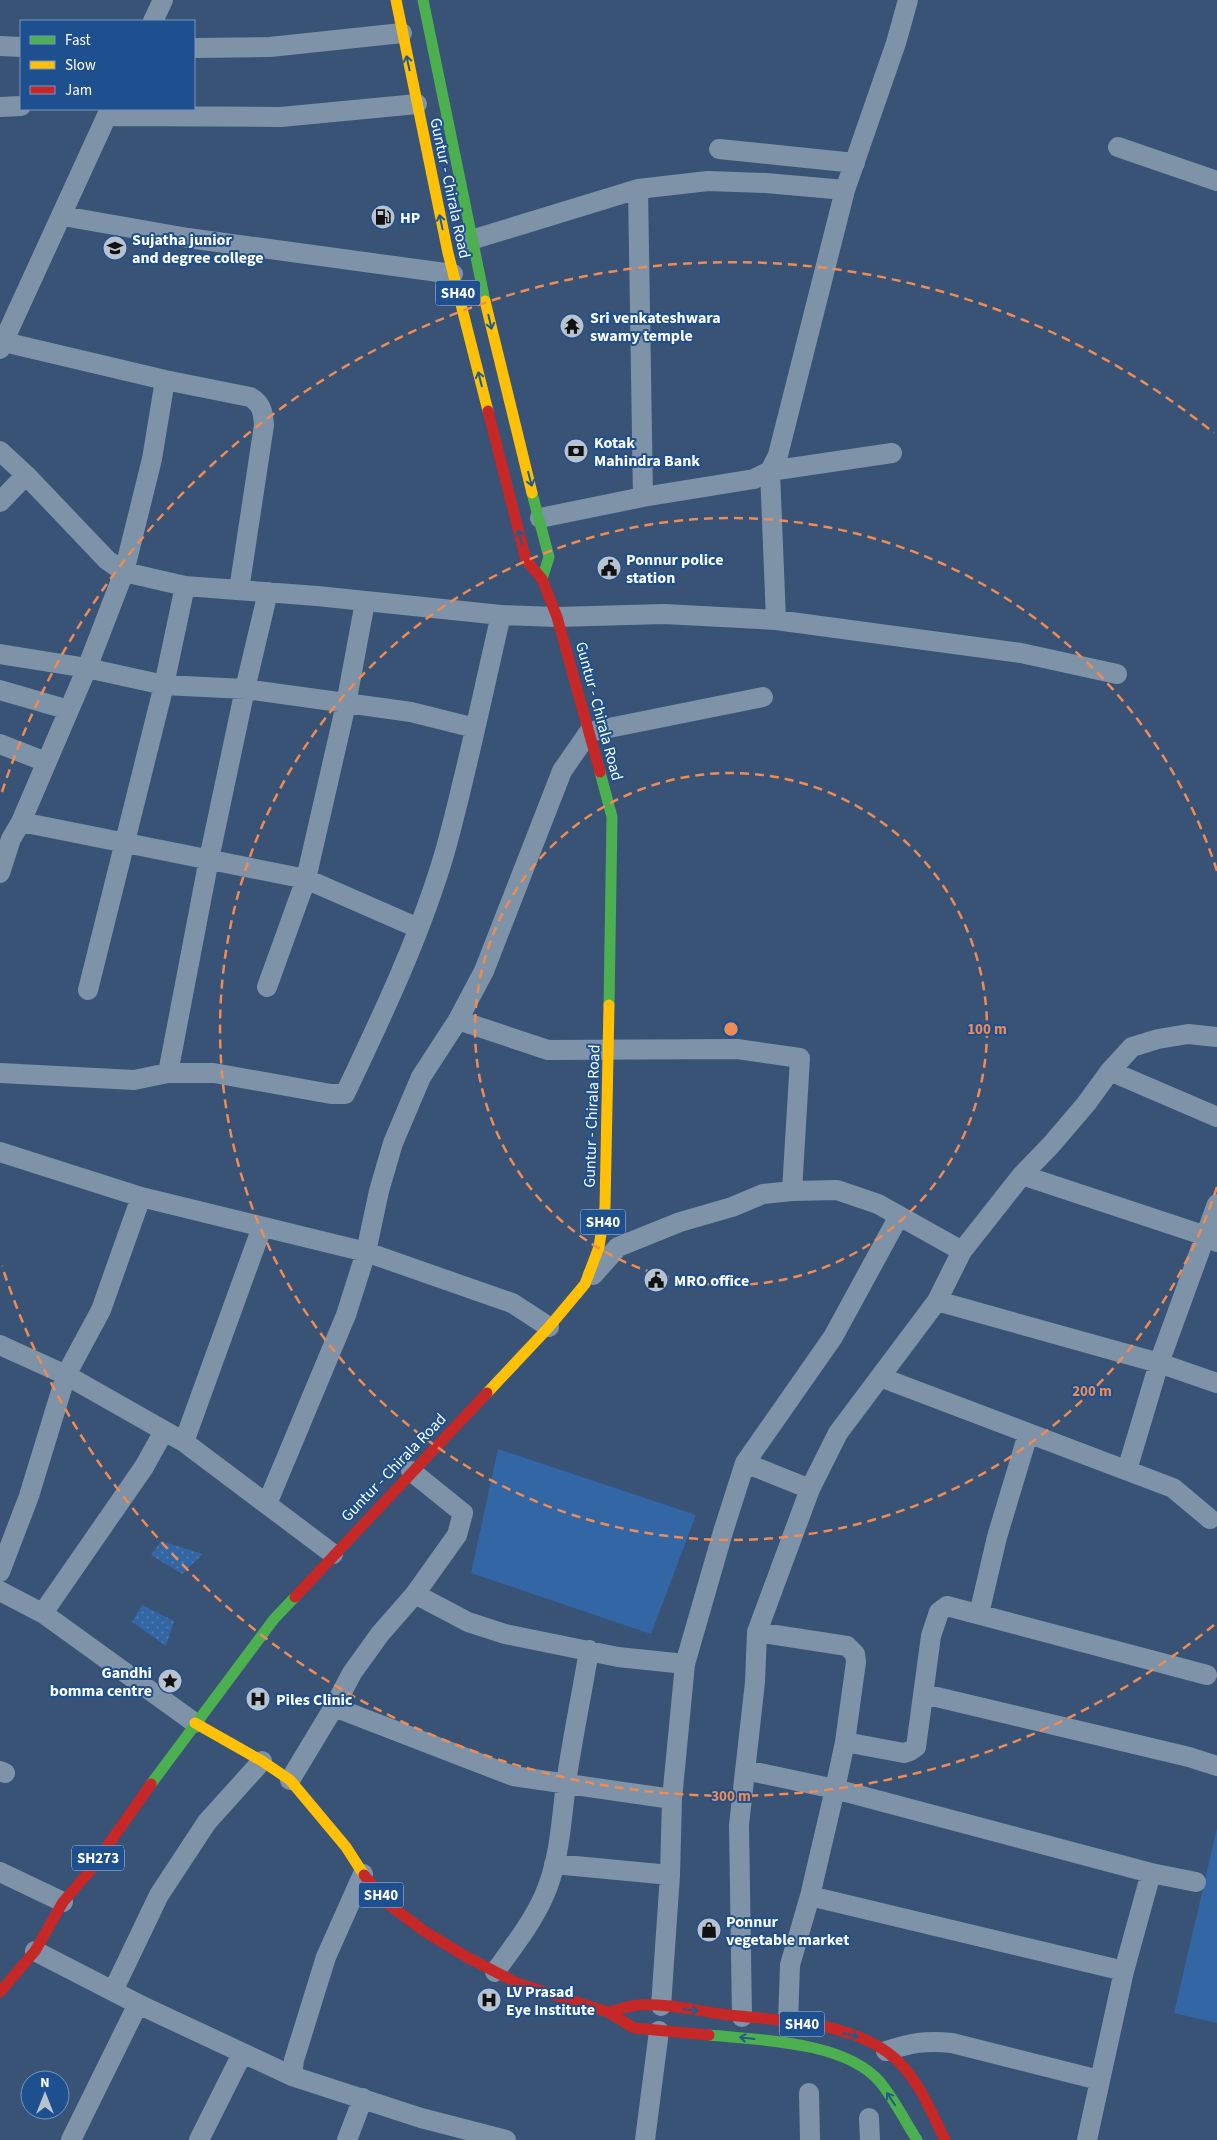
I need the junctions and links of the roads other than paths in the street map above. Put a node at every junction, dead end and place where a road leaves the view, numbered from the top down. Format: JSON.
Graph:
{"nodes":[{"id":1,"x":163,"y":0,"type":"edge"},
{"id":2,"x":396,"y":0,"type":"edge"},
{"id":3,"x":423,"y":0,"type":"edge"},
{"id":4,"x":908,"y":0,"type":"edge"},
{"id":5,"x":153,"y":20,"type":"edge"},
{"id":6,"x":402,"y":33,"type":"junction"},
{"id":7,"x":0,"y":46,"type":"edge"},
{"id":8,"x":20,"y":47,"type":"edge"},
{"id":9,"x":195,"y":48,"type":"edge"},
{"id":10,"x":417,"y":104,"type":"junction"},
{"id":11,"x":20,"y":106,"type":"edge"},
{"id":12,"x":0,"y":107,"type":"edge"},
{"id":13,"x":109,"y":112,"type":"edge"},
{"id":14,"x":1118,"y":147,"type":"dead end"},
{"id":15,"x":719,"y":149,"type":"dead end"},
{"id":16,"x":855,"y":163,"type":"junction"},
{"id":17,"x":1217,"y":181,"type":"edge"},
{"id":18,"x":638,"y":189,"type":"junction"},
{"id":19,"x":845,"y":190,"type":"junction"},
{"id":20,"x":63,"y":216,"type":"junction"},
{"id":21,"x":471,"y":240,"type":"junction"},
{"id":22,"x":453,"y":274,"type":"junction"},
{"id":23,"x":2,"y":345,"type":"edge"},
{"id":24,"x":165,"y":380,"type":"junction"},
{"id":25,"x":0,"y":451,"type":"edge"},
{"id":26,"x":892,"y":453,"type":"dead end"},
{"id":27,"x":770,"y":471,"type":"junction"},
{"id":28,"x":26,"y":475,"type":"junction"},
{"id":29,"x":643,"y":498,"type":"junction"},
{"id":30,"x":0,"y":502,"type":"edge"},
{"id":31,"x":540,"y":518,"type":"junction"},
{"id":32,"x":124,"y":572,"type":"junction"},
{"id":33,"x":542,"y":580,"type":"junction"},
{"id":34,"x":184,"y":586,"type":"junction"},
{"id":35,"x":239,"y":590,"type":"junction"},
{"id":36,"x":268,"y":592,"type":"junction"},
{"id":37,"x":365,"y":602,"type":"junction"},
{"id":38,"x":501,"y":614,"type":"junction"},
{"id":39,"x":557,"y":617,"type":"junction"},
{"id":40,"x":776,"y":620,"type":"junction"},
{"id":41,"x":0,"y":654,"type":"edge"},
{"id":42,"x":87,"y":668,"type":"junction"},
{"id":43,"x":1117,"y":674,"type":"dead end"},
{"id":44,"x":164,"y":685,"type":"junction"},
{"id":45,"x":0,"y":690,"type":"edge"},
{"id":46,"x":245,"y":690,"type":"junction"},
{"id":47,"x":763,"y":696,"type":"dead end"},
{"id":48,"x":346,"y":704,"type":"junction"},
{"id":49,"x":70,"y":710,"type":"junction"},
{"id":50,"x":475,"y":728,"type":"junction"},
{"id":51,"x":590,"y":732,"type":"junction"},
{"id":52,"x":0,"y":744,"type":"edge"},
{"id":53,"x":46,"y":762,"type":"junction"},
{"id":54,"x":11,"y":832,"type":"edge"},
{"id":55,"x":123,"y":843,"type":"junction"},
{"id":56,"x":209,"y":859,"type":"junction"},
{"id":57,"x":0,"y":873,"type":"edge"},
{"id":58,"x":306,"y":880,"type":"junction"},
{"id":59,"x":418,"y":928,"type":"junction"},
{"id":60,"x":267,"y":987,"type":"dead end"},
{"id":61,"x":88,"y":990,"type":"dead end"},
{"id":62,"x":458,"y":1020,"type":"junction"},
{"id":63,"x":1217,"y":1037,"type":"edge"},
{"id":64,"x":609,"y":1050,"type":"junction"},
{"id":65,"x":1110,"y":1071,"type":"junction"},
{"id":66,"x":0,"y":1073,"type":"edge"},
{"id":67,"x":168,"y":1073,"type":"junction"},
{"id":68,"x":1217,"y":1117,"type":"edge"},
{"id":69,"x":0,"y":1152,"type":"edge"},
{"id":70,"x":1022,"y":1175,"type":"junction"},
{"id":71,"x":792,"y":1191,"type":"junction"},
{"id":72,"x":140,"y":1197,"type":"junction"},
{"id":73,"x":1217,"y":1204,"type":"edge"},
{"id":74,"x":899,"y":1216,"type":"junction"},
{"id":75,"x":262,"y":1227,"type":"junction"},
{"id":76,"x":1212,"y":1239,"type":"edge"},
{"id":77,"x":962,"y":1251,"type":"junction"},
{"id":78,"x":366,"y":1252,"type":"junction"},
{"id":79,"x":585,"y":1284,"type":"junction"},
{"id":80,"x":937,"y":1301,"type":"junction"},
{"id":81,"x":549,"y":1327,"type":"junction"},
{"id":82,"x":0,"y":1345,"type":"edge"},
{"id":83,"x":1159,"y":1363,"type":"junction"},
{"id":84,"x":66,"y":1375,"type":"junction"},
{"id":85,"x":880,"y":1377,"type":"junction"},
{"id":86,"x":1217,"y":1383,"type":"edge"},
{"id":87,"x":164,"y":1432,"type":"junction"},
{"id":88,"x":1028,"y":1434,"type":"junction"},
{"id":89,"x":184,"y":1442,"type":"junction"},
{"id":90,"x":744,"y":1463,"type":"junction"},
{"id":91,"x":1127,"y":1470,"type":"junction"},
{"id":92,"x":411,"y":1471,"type":"junction"},
{"id":93,"x":810,"y":1489,"type":"junction"},
{"id":94,"x":267,"y":1504,"type":"junction"},
{"id":95,"x":1210,"y":1519,"type":"dead end"},
{"id":96,"x":333,"y":1554,"type":"junction"},
{"id":97,"x":0,"y":1572,"type":"edge"},
{"id":98,"x":0,"y":1591,"type":"edge"},
{"id":99,"x":415,"y":1594,"type":"junction"},
{"id":100,"x":44,"y":1614,"type":"junction"},
{"id":101,"x":979,"y":1614,"type":"junction"},
{"id":102,"x":757,"y":1632,"type":"junction"},
{"id":103,"x":590,"y":1650,"type":"junction"},
{"id":104,"x":685,"y":1664,"type":"junction"},
{"id":105,"x":1207,"y":1675,"type":"dead end"},
{"id":106,"x":924,"y":1694,"type":"junction"},
{"id":107,"x":334,"y":1707,"type":"junction"},
{"id":108,"x":195,"y":1723,"type":"junction"},
{"id":109,"x":845,"y":1742,"type":"junction"},
{"id":110,"x":262,"y":1761,"type":"junction"},
{"id":111,"x":1217,"y":1766,"type":"edge"},
{"id":112,"x":745,"y":1770,"type":"junction"},
{"id":113,"x":290,"y":1780,"type":"junction"},
{"id":114,"x":566,"y":1784,"type":"junction"},
{"id":115,"x":835,"y":1790,"type":"junction"},
{"id":116,"x":672,"y":1799,"type":"junction"},
{"id":117,"x":554,"y":1864,"type":"junction"},
{"id":118,"x":0,"y":1872,"type":"edge"},
{"id":119,"x":1151,"y":1873,"type":"junction"},
{"id":120,"x":362,"y":1874,"type":"junction"},
{"id":121,"x":670,"y":1875,"type":"junction"},
{"id":122,"x":1196,"y":1882,"type":"dead end"},
{"id":123,"x":810,"y":1896,"type":"junction"},
{"id":124,"x":63,"y":1902,"type":"junction"},
{"id":125,"x":35,"y":1951,"type":"junction"},
{"id":126,"x":1124,"y":1971,"type":"junction"},
{"id":127,"x":495,"y":1972,"type":"junction"},
{"id":128,"x":114,"y":1991,"type":"junction"},
{"id":129,"x":0,"y":1992,"type":"edge"},
{"id":130,"x":138,"y":2004,"type":"junction"},
{"id":131,"x":661,"y":2006,"type":"junction"},
{"id":132,"x":608,"y":2012,"type":"junction"},
{"id":133,"x":742,"y":2016,"type":"junction"},
{"id":134,"x":788,"y":2022,"type":"junction"},
{"id":135,"x":659,"y":2031,"type":"junction"},
{"id":136,"x":886,"y":2051,"type":"junction"},
{"id":137,"x":242,"y":2054,"type":"junction"},
{"id":138,"x":292,"y":2076,"type":"junction"},
{"id":139,"x":1099,"y":2080,"type":"junction"},
{"id":140,"x":809,"y":2094,"type":"dead end"},
{"id":141,"x":363,"y":2098,"type":"junction"},
{"id":142,"x":869,"y":2118,"type":"dead end"},
{"id":143,"x":71,"y":2140,"type":"edge"},
{"id":144,"x":199,"y":2140,"type":"edge"},
{"id":145,"x":348,"y":2140,"type":"edge"},
{"id":146,"x":506,"y":2140,"type":"edge"},
{"id":147,"x":645,"y":2140,"type":"edge"},
{"id":148,"x":810,"y":2140,"type":"edge"},
{"id":149,"x":870,"y":2140,"type":"edge"},
{"id":150,"x":916,"y":2140,"type":"edge"},
{"id":151,"x":946,"y":2140,"type":"edge"},
{"id":152,"x":1087,"y":2140,"type":"edge"}],
"edges":[{"from":1,"to":5,"type":"street"},
{"from":2,"to":6,"type":"main road","name":"Guntur - Chirala Road","number":"SH40"},
{"from":3,"to":21,"type":"main road","name":"Guntur - Chirala Road","number":"SH40"},
{"from":4,"to":16,"type":"street"},
{"from":6,"to":9,"type":"street"},
{"from":10,"to":6,"type":"main road","name":"Guntur - Chirala Road","number":"SH40","one_way":true},
{"from":7,"to":8,"type":"street"},
{"from":10,"to":13,"type":"street"},
{"from":22,"to":10,"type":"main road","name":"Guntur - Chirala Road","number":"SH40","one_way":true},
{"from":11,"to":12,"type":"street"},
{"from":13,"to":20,"type":"street"},
{"from":14,"to":17,"type":"street"},
{"from":15,"to":16,"type":"street"},
{"from":16,"to":19,"type":"street"},
{"from":18,"to":19,"type":"street"},
{"from":18,"to":21,"type":"street"},
{"from":18,"to":29,"type":"street"},
{"from":19,"to":27,"type":"street"},
{"from":20,"to":22,"type":"street"},
{"from":20,"to":23,"type":"street"},
{"from":21,"to":31,"type":"main road","name":"Guntur - Chirala Road","number":"SH40","one_way":true},
{"from":33,"to":22,"type":"main road","name":"Guntur - Chirala Road","number":"SH40","one_way":true},
{"from":23,"to":24,"type":"street"},
{"from":24,"to":32,"type":"street"},
{"from":24,"to":35,"type":"street"},
{"from":25,"to":28,"type":"street"},
{"from":26,"to":27,"type":"street"},
{"from":27,"to":29,"type":"street"},
{"from":27,"to":40,"type":"street"},
{"from":28,"to":30,"type":"street"},
{"from":28,"to":32,"type":"street"},
{"from":29,"to":31,"type":"street"},
{"from":31,"to":33,"type":"main road","name":"Guntur - Chirala Road","number":"SH40"},
{"from":32,"to":34,"type":"street"},
{"from":32,"to":42,"type":"street"},
{"from":33,"to":39,"type":"main road","name":"Guntur - Chirala Road","number":"SH40"},
{"from":34,"to":35,"type":"street"},
{"from":34,"to":44,"type":"street"},
{"from":35,"to":36,"type":"street"},
{"from":36,"to":37,"type":"street"},
{"from":36,"to":46,"type":"street"},
{"from":37,"to":38,"type":"street"},
{"from":37,"to":48,"type":"street"},
{"from":38,"to":39,"type":"street"},
{"from":38,"to":50,"type":"street"},
{"from":39,"to":40,"type":"street"},
{"from":39,"to":51,"type":"main road","name":"Guntur - Chirala Road","number":"SH40"},
{"from":40,"to":43,"type":"street"},
{"from":41,"to":42,"type":"street"},
{"from":42,"to":44,"type":"street"},
{"from":42,"to":49,"type":"street"},
{"from":44,"to":46,"type":"street"},
{"from":44,"to":55,"type":"street"},
{"from":45,"to":49,"type":"street"},
{"from":46,"to":48,"type":"street"},
{"from":46,"to":56,"type":"street"},
{"from":47,"to":51,"type":"street"},
{"from":48,"to":50,"type":"street"},
{"from":48,"to":58,"type":"street"},
{"from":49,"to":53,"type":"street"},
{"from":50,"to":59,"type":"street"},
{"from":51,"to":62,"type":"street"},
{"from":51,"to":64,"type":"main road","name":"Guntur - Chirala Road","number":"SH40"},
{"from":52,"to":53,"type":"street"},
{"from":53,"to":54,"type":"street"},
{"from":54,"to":55,"type":"street"},
{"from":54,"to":57,"type":"street"},
{"from":55,"to":56,"type":"street"},
{"from":55,"to":61,"type":"street"},
{"from":56,"to":58,"type":"street"},
{"from":56,"to":67,"type":"street"},
{"from":58,"to":59,"type":"street"},
{"from":58,"to":60,"type":"street"},
{"from":59,"to":67,"type":"street"},
{"from":62,"to":64,"type":"street"},
{"from":62,"to":78,"type":"street"},
{"from":63,"to":65,"type":"street"},
{"from":64,"to":71,"type":"street"},
{"from":64,"to":79,"type":"main road","name":"Guntur - Chirala Road","number":"SH40"},
{"from":65,"to":68,"type":"street"},
{"from":65,"to":70,"type":"street"},
{"from":66,"to":67,"type":"street"},
{"from":69,"to":72,"type":"street"},
{"from":70,"to":76,"type":"street"},
{"from":70,"to":77,"type":"street"},
{"from":71,"to":74,"type":"street"},
{"from":71,"to":79,"type":"street"},
{"from":72,"to":75,"type":"street"},
{"from":72,"to":84,"type":"street"},
{"from":73,"to":76,"type":"street"},
{"from":74,"to":77,"type":"street"},
{"from":74,"to":90,"type":"street"},
{"from":75,"to":78,"type":"street"},
{"from":75,"to":89,"type":"street"},
{"from":76,"to":83,"type":"street"},
{"from":77,"to":80,"type":"street"},
{"from":78,"to":81,"type":"street"},
{"from":78,"to":94,"type":"street"},
{"from":79,"to":81,"type":"main road","name":"Guntur - Chirala Road","number":"SH40"},
{"from":80,"to":83,"type":"street"},
{"from":80,"to":85,"type":"street"},
{"from":81,"to":92,"type":"main road","name":"Guntur - Chirala Road","number":"SH40"},
{"from":82,"to":84,"type":"street"},
{"from":83,"to":86,"type":"street"},
{"from":83,"to":91,"type":"street"},
{"from":84,"to":87,"type":"street"},
{"from":84,"to":97,"type":"street"},
{"from":85,"to":88,"type":"street"},
{"from":85,"to":93,"type":"street"},
{"from":87,"to":89,"type":"street"},
{"from":87,"to":100,"type":"street"},
{"from":88,"to":91,"type":"street"},
{"from":88,"to":101,"type":"street"},
{"from":89,"to":94,"type":"street"},
{"from":90,"to":93,"type":"street"},
{"from":90,"to":104,"type":"street"},
{"from":91,"to":95,"type":"street"},
{"from":92,"to":96,"type":"main road","name":"Guntur - Chirala Road","number":"SH40"},
{"from":92,"to":99,"type":"street"},
{"from":93,"to":102,"type":"street"},
{"from":94,"to":96,"type":"street"},
{"from":96,"to":108,"type":"main road","name":"Guntur - Chirala Road","number":"SH40"},
{"from":98,"to":100,"type":"street"},
{"from":99,"to":103,"type":"street"},
{"from":99,"to":107,"type":"street"},
{"from":100,"to":108,"type":"street"},
{"from":101,"to":105,"type":"street"},
{"from":101,"to":106,"type":"street"},
{"from":102,"to":109,"type":"street"},
{"from":102,"to":112,"type":"street"},
{"from":103,"to":104,"type":"street"},
{"from":103,"to":114,"type":"street"},
{"from":104,"to":116,"type":"street"},
{"from":106,"to":109,"type":"street"},
{"from":106,"to":111,"type":"street"},
{"from":107,"to":113,"type":"street"},
{"from":107,"to":114,"type":"street"},
{"from":108,"to":110,"type":"main road","number":"SH40"},
{"from":108,"to":124,"type":"main road","name":"Guntur - Chirala Road","number":"SH273"},
{"from":109,"to":115,"type":"street"},
{"from":110,"to":113,"type":"main road","number":"SH40"},
{"from":110,"to":128,"type":"street"},
{"from":112,"to":115,"type":"street"},
{"from":112,"to":133,"type":"street"},
{"from":113,"to":120,"type":"main road","number":"SH40"},
{"from":114,"to":116,"type":"street"},
{"from":114,"to":117,"type":"street"},
{"from":115,"to":119,"type":"street"},
{"from":115,"to":123,"type":"street"},
{"from":116,"to":121,"type":"street"},
{"from":117,"to":121,"type":"street"},
{"from":117,"to":127,"type":"street"},
{"from":118,"to":124,"type":"street"},
{"from":119,"to":122,"type":"street"},
{"from":119,"to":126,"type":"street"},
{"from":120,"to":127,"type":"main road","number":"SH40"},
{"from":120,"to":138,"type":"street"},
{"from":121,"to":131,"type":"street"},
{"from":123,"to":126,"type":"street"},
{"from":123,"to":134,"type":"street"},
{"from":124,"to":125,"type":"main road","name":"Guntur - Chirala Road","number":"SH273"},
{"from":125,"to":128,"type":"street"},
{"from":125,"to":129,"type":"main road","name":"Guntur - Chirala Road","number":"SH273"},
{"from":126,"to":139,"type":"street"},
{"from":127,"to":132,"type":"main road","number":"SH40"},
{"from":128,"to":130,"type":"street"},
{"from":130,"to":137,"type":"street"},
{"from":130,"to":143,"type":"street"},
{"from":131,"to":132,"type":"main road","number":"SH40"},
{"from":131,"to":133,"type":"main road","number":"SH40","one_way":true},
{"from":132,"to":135,"type":"main road","number":"SH40"},
{"from":133,"to":134,"type":"main road","number":"SH40"},
{"from":134,"to":136,"type":"main road","number":"SH40","one_way":true},
{"from":135,"to":147,"type":"street"},
{"from":150,"to":135,"type":"main road","number":"SH40","one_way":true},
{"from":136,"to":139,"type":"street"},
{"from":136,"to":151,"type":"main road","number":"SH40"},
{"from":137,"to":138,"type":"street"},
{"from":137,"to":144,"type":"street"},
{"from":138,"to":141,"type":"street"},
{"from":139,"to":152,"type":"street"},
{"from":140,"to":148,"type":"street"},
{"from":141,"to":145,"type":"street"},
{"from":141,"to":146,"type":"street"},
{"from":142,"to":149,"type":"street"}]}
